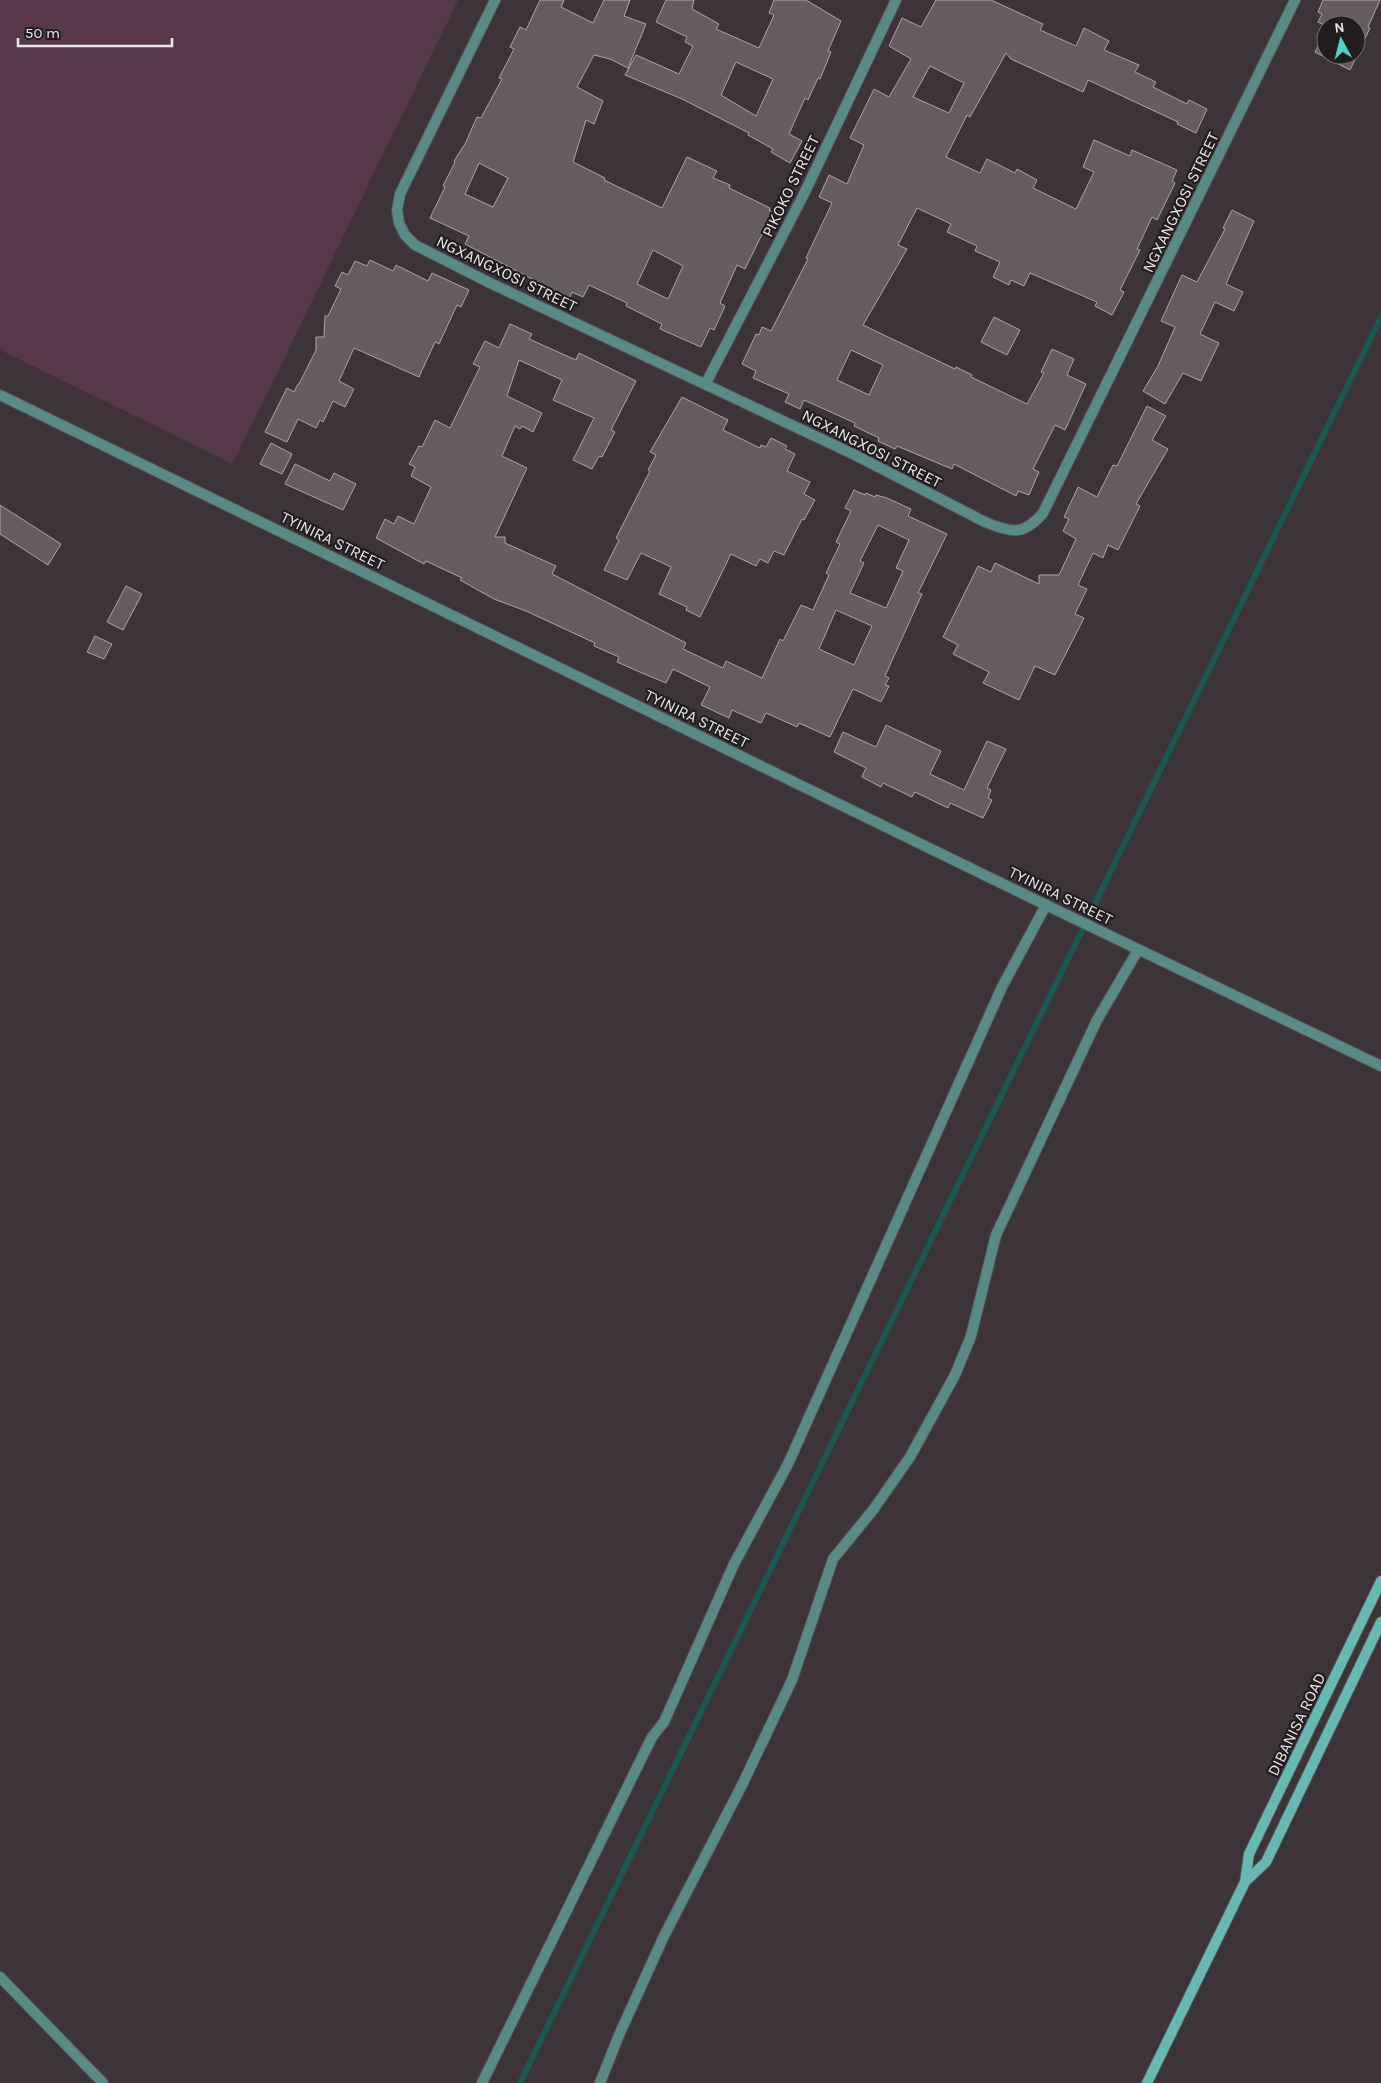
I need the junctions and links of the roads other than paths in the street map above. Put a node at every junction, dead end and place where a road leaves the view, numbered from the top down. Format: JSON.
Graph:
{"nodes":[{"id":1,"x":495,"y":0,"type":"edge"},
{"id":2,"x":896,"y":0,"type":"edge"},
{"id":3,"x":1296,"y":0,"type":"edge"},
{"id":4,"x":706,"y":383,"type":"junction"},
{"id":5,"x":0,"y":395,"type":"edge"},
{"id":6,"x":1046,"y":905,"type":"junction"},
{"id":7,"x":1138,"y":950,"type":"junction"},
{"id":8,"x":1381,"y":1066,"type":"edge"},
{"id":9,"x":1381,"y":1581,"type":"edge"},
{"id":10,"x":1381,"y":1622,"type":"edge"},
{"id":11,"x":1245,"y":1882,"type":"junction"},
{"id":12,"x":0,"y":1977,"type":"edge"},
{"id":13,"x":103,"y":2083,"type":"edge"},
{"id":14,"x":482,"y":2083,"type":"edge"},
{"id":15,"x":600,"y":2083,"type":"edge"},
{"id":16,"x":1147,"y":2083,"type":"edge"}],
"edges":[{"from":1,"to":4,"type":"street","name":"NGXANGXOSI STREET"},
{"from":2,"to":4,"type":"street","name":"PIKOKO STREET"},
{"from":3,"to":4,"type":"street","name":"NGXANGXOSI STREET"},
{"from":5,"to":6,"type":"street","name":"TYINIRA STREET"},
{"from":6,"to":7,"type":"street","name":"TYINIRA STREET"},
{"from":6,"to":14,"type":"street"},
{"from":7,"to":8,"type":"street","name":"TYINIRA STREET"},
{"from":7,"to":15,"type":"street"},
{"from":9,"to":11,"type":"main road","name":"DIBANISA ROAD"},
{"from":10,"to":11,"type":"main road","name":"DIBANISA ROAD"},
{"from":11,"to":16,"type":"main road","name":"DIBANISA ROAD"},
{"from":12,"to":13,"type":"street"}]}
